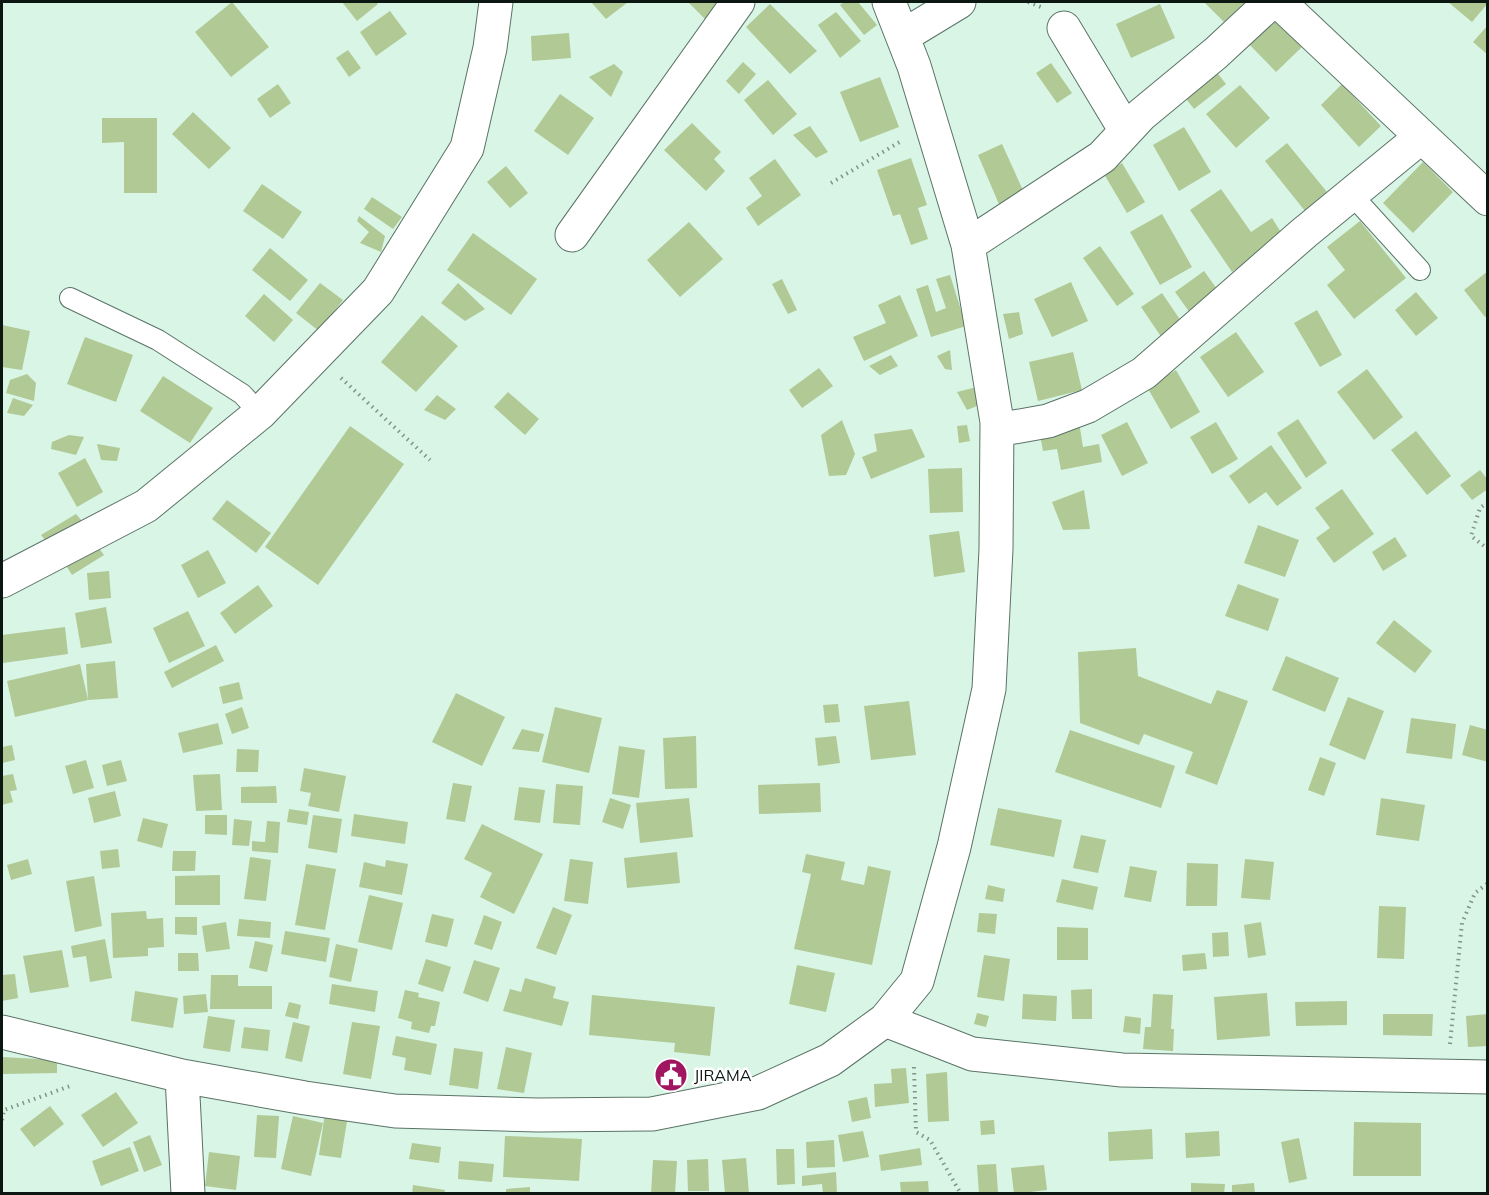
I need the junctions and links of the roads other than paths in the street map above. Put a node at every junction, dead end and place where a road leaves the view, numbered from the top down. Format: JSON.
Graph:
{"nodes":[{"id":1,"x":496,"y":2,"type":"edge"},
{"id":2,"x":738,"y":2,"type":"edge"},
{"id":3,"x":889,"y":2,"type":"edge"},
{"id":4,"x":959,"y":2,"type":"edge"},
{"id":5,"x":1272,"y":2,"type":"edge"},
{"id":6,"x":1279,"y":2,"type":"edge"},
{"id":7,"x":1064,"y":28,"type":"dead end"},
{"id":8,"x":903,"y":36,"type":"junction"},
{"id":9,"x":1126,"y":131,"type":"junction"},
{"id":10,"x":1421,"y":137,"type":"junction"},
{"id":11,"x":1352,"y":195,"type":"junction"},
{"id":12,"x":1488,"y":199,"type":"edge"},
{"id":13,"x":572,"y":235,"type":"dead end"},
{"id":14,"x":968,"y":245,"type":"junction"},
{"id":15,"x":1420,"y":270,"type":"dead end"},
{"id":16,"x":70,"y":298,"type":"dead end"},
{"id":17,"x":260,"y":413,"type":"junction"},
{"id":18,"x":997,"y":430,"type":"junction"},
{"id":19,"x":2,"y":581,"type":"edge"},
{"id":20,"x":885,"y":1020,"type":"junction"},
{"id":21,"x":2,"y":1032,"type":"edge"},
{"id":22,"x":182,"y":1076,"type":"junction"},
{"id":23,"x":1488,"y":1077,"type":"edge"},
{"id":24,"x":188,"y":1194,"type":"edge"}],
"edges":[{"from":1,"to":17,"type":"street"},
{"from":2,"to":13,"type":"street"},
{"from":3,"to":8,"type":"street"},
{"from":4,"to":8,"type":"street"},
{"from":5,"to":9,"type":"street"},
{"from":6,"to":10,"type":"street"},
{"from":7,"to":9,"type":"street"},
{"from":8,"to":14,"type":"street"},
{"from":9,"to":14,"type":"street"},
{"from":10,"to":11,"type":"street"},
{"from":10,"to":12,"type":"street"},
{"from":11,"to":15,"type":"lane"},
{"from":11,"to":18,"type":"street"},
{"from":14,"to":18,"type":"street"},
{"from":16,"to":17,"type":"lane"},
{"from":17,"to":19,"type":"street"},
{"from":18,"to":20,"type":"street"},
{"from":20,"to":22,"type":"street"},
{"from":20,"to":23,"type":"street"},
{"from":21,"to":22,"type":"street"},
{"from":22,"to":24,"type":"street"}]}
